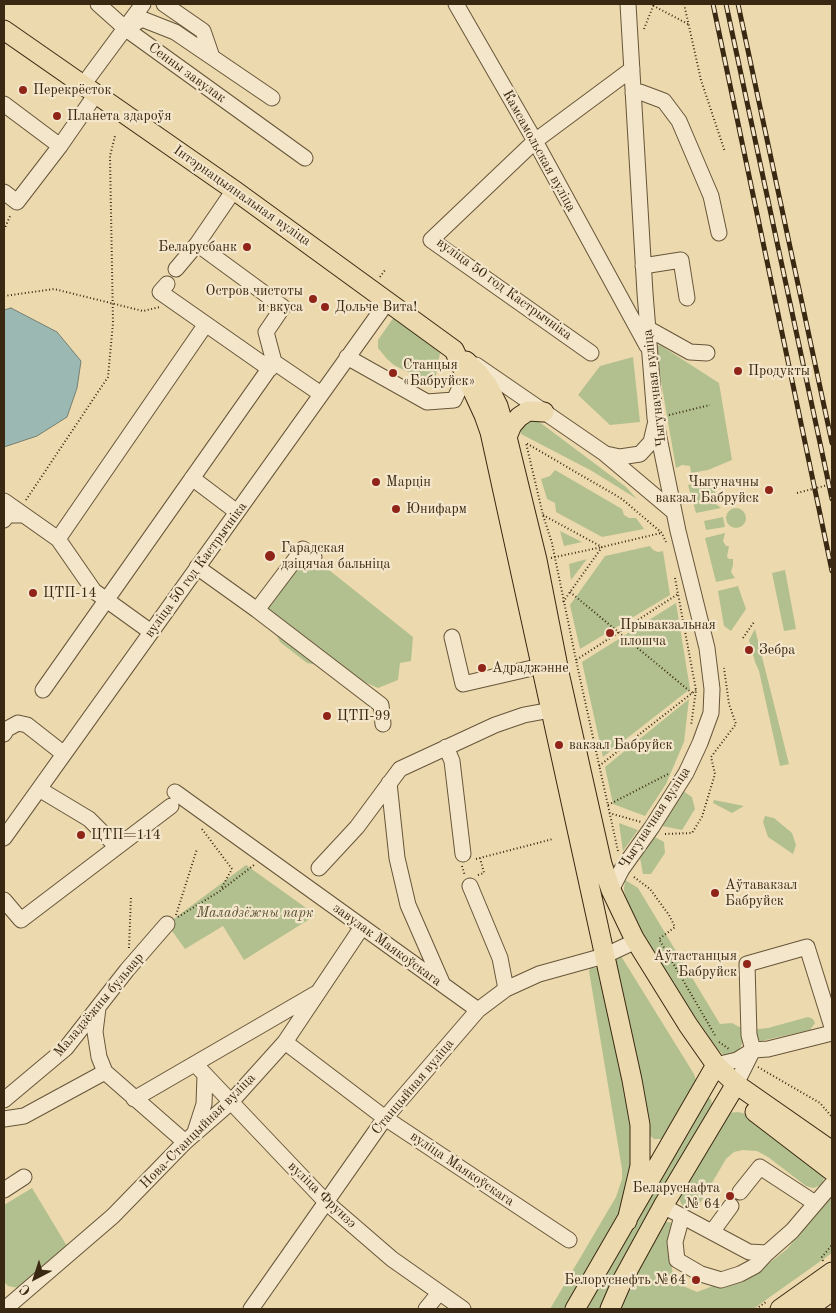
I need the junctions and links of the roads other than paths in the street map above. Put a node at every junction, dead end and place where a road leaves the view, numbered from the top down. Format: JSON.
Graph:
{"nodes":[{"id":1,"x":98,"y":4,"type":"edge"},
{"id":2,"x":143,"y":4,"type":"edge"},
{"id":3,"x":164,"y":4,"type":"edge"},
{"id":4,"x":456,"y":4,"type":"edge"},
{"id":5,"x":628,"y":4,"type":"edge"},
{"id":6,"x":126,"y":29,"type":"junction"},
{"id":7,"x":4,"y":31,"type":"edge"},
{"id":8,"x":212,"y":57,"type":"junction"},
{"id":9,"x":632,"y":69,"type":"junction"},
{"id":10,"x":90,"y":90,"type":"junction"},
{"id":11,"x":633,"y":93,"type":"junction"},
{"id":12,"x":272,"y":98,"type":"dead end"},
{"id":13,"x":4,"y":104,"type":"edge"},
{"id":14,"x":535,"y":140,"type":"junction"},
{"id":15,"x":60,"y":146,"type":"junction"},
{"id":16,"x":305,"y":158,"type":"dead end"},
{"id":17,"x":234,"y":190,"type":"junction"},
{"id":18,"x":4,"y":192,"type":"edge"},
{"id":19,"x":719,"y":233,"type":"dead end"},
{"id":20,"x":197,"y":244,"type":"junction"},
{"id":21,"x":643,"y":266,"type":"junction"},
{"id":22,"x":176,"y":270,"type":"dead end"},
{"id":23,"x":167,"y":284,"type":"dead end"},
{"id":24,"x":644,"y":292,"type":"junction"},
{"id":25,"x":687,"y":298,"type":"dead end"},
{"id":26,"x":620,"y":300,"type":"junction"},
{"id":27,"x":388,"y":301,"type":"junction"},
{"id":28,"x":206,"y":324,"type":"junction"},
{"id":29,"x":647,"y":328,"type":"junction"},
{"id":30,"x":454,"y":350,"type":"junction"},
{"id":31,"x":649,"y":350,"type":"junction"},
{"id":32,"x":591,"y":353,"type":"dead end"},
{"id":33,"x":707,"y":353,"type":"dead end"},
{"id":34,"x":347,"y":358,"type":"junction"},
{"id":35,"x":272,"y":366,"type":"junction"},
{"id":36,"x":466,"y":375,"type":"junction"},
{"id":37,"x":321,"y":394,"type":"junction"},
{"id":38,"x":544,"y":412,"type":"junction"},
{"id":39,"x":655,"y":418,"type":"junction"},
{"id":40,"x":507,"y":437,"type":"junction"},
{"id":41,"x":604,"y":453,"type":"junction"},
{"id":42,"x":192,"y":478,"type":"junction"},
{"id":43,"x":4,"y":501,"type":"edge"},
{"id":44,"x":237,"y":512,"type":"junction"},
{"id":45,"x":674,"y":512,"type":"junction"},
{"id":46,"x":21,"y":513,"type":"junction"},
{"id":47,"x":4,"y":520,"type":"edge"},
{"id":48,"x":58,"y":539,"type":"junction"},
{"id":49,"x":314,"y":557,"type":"dead end"},
{"id":50,"x":197,"y":567,"type":"junction"},
{"id":51,"x":107,"y":600,"type":"junction"},
{"id":52,"x":257,"y":610,"type":"junction"},
{"id":53,"x":151,"y":632,"type":"junction"},
{"id":54,"x":452,"y":637,"type":"dead end"},
{"id":55,"x":541,"y":666,"type":"junction"},
{"id":56,"x":43,"y":690,"type":"dead end"},
{"id":57,"x":551,"y":710,"type":"junction"},
{"id":58,"x":383,"y":724,"type":"dead end"},
{"id":59,"x":4,"y":734,"type":"edge"},
{"id":60,"x":446,"y":747,"type":"junction"},
{"id":61,"x":64,"y":754,"type":"junction"},
{"id":62,"x":389,"y":783,"type":"junction"},
{"id":63,"x":39,"y":789,"type":"junction"},
{"id":64,"x":4,"y":838,"type":"edge"},
{"id":65,"x":117,"y":847,"type":"junction"},
{"id":66,"x":465,"y":859,"type":"road end"},
{"id":67,"x":319,"y":868,"type":"dead end"},
{"id":68,"x":587,"y":872,"type":"junction"},
{"id":69,"x":470,"y":880,"type":"road end"},
{"id":70,"x":611,"y":890,"type":"junction"},
{"id":71,"x":8,"y":905,"type":"edge"},
{"id":72,"x":167,"y":924,"type":"dead end"},
{"id":73,"x":362,"y":927,"type":"junction"},
{"id":74,"x":630,"y":944,"type":"junction"},
{"id":75,"x":604,"y":956,"type":"junction"},
{"id":76,"x":443,"y":985,"type":"junction"},
{"id":77,"x":506,"y":989,"type":"junction"},
{"id":78,"x":318,"y":992,"type":"junction"},
{"id":79,"x":98,"y":1008,"type":"junction"},
{"id":80,"x":478,"y":1010,"type":"junction"},
{"id":81,"x":832,"y":1027,"type":"edge"},
{"id":82,"x":832,"y":1033,"type":"edge"},
{"id":83,"x":285,"y":1042,"type":"junction"},
{"id":84,"x":750,"y":1055,"type":"junction"},
{"id":85,"x":195,"y":1064,"type":"junction"},
{"id":86,"x":713,"y":1070,"type":"junction"},
{"id":87,"x":105,"y":1072,"type":"junction"},
{"id":88,"x":205,"y":1075,"type":"junction"},
{"id":89,"x":732,"y":1088,"type":"junction"},
{"id":90,"x":134,"y":1099,"type":"junction"},
{"id":91,"x":4,"y":1100,"type":"edge"},
{"id":92,"x":231,"y":1102,"type":"junction"},
{"id":93,"x":384,"y":1118,"type":"junction"},
{"id":94,"x":4,"y":1119,"type":"edge"},
{"id":95,"x":190,"y":1138,"type":"junction"},
{"id":96,"x":832,"y":1151,"type":"edge"},
{"id":97,"x":832,"y":1171,"type":"edge"},
{"id":98,"x":24,"y":1177,"type":"dead end"},
{"id":99,"x":832,"y":1184,"type":"edge"},
{"id":100,"x":4,"y":1190,"type":"edge"},
{"id":101,"x":740,"y":1192,"type":"dead end"},
{"id":102,"x":326,"y":1202,"type":"junction"},
{"id":103,"x":814,"y":1203,"type":"junction"},
{"id":104,"x":663,"y":1206,"type":"junction"},
{"id":105,"x":731,"y":1206,"type":"dead end"},
{"id":106,"x":682,"y":1216,"type":"junction"},
{"id":107,"x":627,"y":1221,"type":"junction"},
{"id":108,"x":712,"y":1232,"type":"junction"},
{"id":109,"x":568,"y":1240,"type":"dead end"},
{"id":110,"x":766,"y":1253,"type":"junction"},
{"id":111,"x":830,"y":1275,"type":"edge"},
{"id":112,"x":439,"y":1293,"type":"junction"},
{"id":113,"x":5,"y":1309,"type":"edge"},
{"id":114,"x":251,"y":1309,"type":"edge"},
{"id":115,"x":426,"y":1309,"type":"edge"},
{"id":116,"x":463,"y":1309,"type":"edge"},
{"id":117,"x":575,"y":1309,"type":"edge"},
{"id":118,"x":610,"y":1309,"type":"edge"},
{"id":119,"x":780,"y":1309,"type":"edge"},
{"id":120,"x":807,"y":1309,"type":"edge"}],
"edges":[{"from":1,"to":6,"type":"street","name":"Сенны завулак"},
{"from":2,"to":6,"type":"street"},
{"from":3,"to":8,"type":"street"},
{"from":4,"to":14,"type":"street","name":"Камсамольская вуліца"},
{"from":5,"to":9,"type":"street","name":"Чыгуначная вуліца"},
{"from":6,"to":8,"type":"street"},
{"from":6,"to":10,"type":"street"},
{"from":6,"to":16,"type":"street","name":"Сенны завулак"},
{"from":7,"to":10,"type":"main road","name":"Інтэрнацыянальная вуліца"},
{"from":8,"to":12,"type":"street"},
{"from":9,"to":11,"type":"street","name":"Чыгуначная вуліца"},
{"from":9,"to":14,"type":"street","name":"вуліца 50 год Кастрычніка"},
{"from":10,"to":15,"type":"street"},
{"from":10,"to":17,"type":"main road","name":"Інтэрнацыянальная вуліца"},
{"from":11,"to":19,"type":"street"},
{"from":11,"to":21,"type":"street","name":"Чыгуначная вуліца"},
{"from":13,"to":15,"type":"street"},
{"from":14,"to":26,"type":"street","name":"Камсамольская вуліца"},
{"from":14,"to":32,"type":"street","name":"вуліца 50 год Кастрычніка"},
{"from":15,"to":18,"type":"street"},
{"from":17,"to":20,"type":"street"},
{"from":17,"to":27,"type":"main road","name":"Інтэрнацыянальная вуліца"},
{"from":20,"to":22,"type":"street"},
{"from":20,"to":35,"type":"street"},
{"from":21,"to":24,"type":"street","name":"Чыгуначная вуліца"},
{"from":21,"to":25,"type":"street"},
{"from":23,"to":28,"type":"street"},
{"from":24,"to":26,"type":"street"},
{"from":24,"to":29,"type":"street","name":"Чыгуначная вуліца"},
{"from":26,"to":31,"type":"street","name":"Камсамольская вуліца"},
{"from":27,"to":30,"type":"main road","name":"Інтэрнацыянальная вуліца"},
{"from":27,"to":34,"type":"street","name":"вуліца 50 год Кастрычніка"},
{"from":28,"to":35,"type":"street"},
{"from":28,"to":48,"type":"street"},
{"from":29,"to":31,"type":"street","name":"Чыгуначная вуліца"},
{"from":29,"to":33,"type":"street"},
{"from":30,"to":36,"type":"main road","name":"Інтэрнацыянальная вуліца"},
{"from":30,"to":38,"type":"street"},
{"from":30,"to":40,"type":"main road"},
{"from":31,"to":39,"type":"street","name":"Чыгуначная вуліца"},
{"from":34,"to":36,"type":"street"},
{"from":34,"to":37,"type":"street","name":"вуліца 50 год Кастрычніка"},
{"from":35,"to":37,"type":"street"},
{"from":35,"to":42,"type":"street"},
{"from":36,"to":55,"type":"main road"},
{"from":37,"to":44,"type":"street","name":"вуліца 50 год Кастрычніка"},
{"from":38,"to":40,"type":"main road"},
{"from":38,"to":41,"type":"street"},
{"from":39,"to":41,"type":"street"},
{"from":39,"to":45,"type":"street","name":"Чыгуначная вуліца"},
{"from":40,"to":70,"type":"main road"},
{"from":41,"to":45,"type":"street"},
{"from":42,"to":44,"type":"street"},
{"from":42,"to":51,"type":"street"},
{"from":43,"to":46,"type":"street"},
{"from":44,"to":50,"type":"street","name":"вуліца 50 год Кастрычніка"},
{"from":45,"to":70,"type":"street","name":"Чыгуначная вуліца"},
{"from":46,"to":47,"type":"street"},
{"from":46,"to":48,"type":"street"},
{"from":48,"to":51,"type":"street"},
{"from":49,"to":52,"type":"street"},
{"from":50,"to":52,"type":"street"},
{"from":50,"to":53,"type":"street","name":"вуліца 50 год Кастрычніка"},
{"from":51,"to":53,"type":"street"},
{"from":51,"to":56,"type":"street"},
{"from":52,"to":58,"type":"street"},
{"from":53,"to":61,"type":"street","name":"вуліца 50 год Кастрычніка"},
{"from":54,"to":55,"type":"street"},
{"from":55,"to":57,"type":"main road"},
{"from":57,"to":60,"type":"street"},
{"from":57,"to":68,"type":"main road"},
{"from":59,"to":61,"type":"street"},
{"from":60,"to":62,"type":"street"},
{"from":60,"to":66,"type":"street"},
{"from":61,"to":63,"type":"street","name":"вуліца 50 год Кастрычніка"},
{"from":62,"to":67,"type":"street"},
{"from":62,"to":76,"type":"street"},
{"from":63,"to":64,"type":"street","name":"вуліца 50 год Кастрычніка"},
{"from":63,"to":65,"type":"street"},
{"from":65,"to":71,"type":"street"},
{"from":65,"to":73,"type":"street","name":"завулак Маякоўскага"},
{"from":68,"to":74,"type":"main road"},
{"from":68,"to":75,"type":"main road"},
{"from":69,"to":77,"type":"street"},
{"from":70,"to":74,"type":"main road"},
{"from":72,"to":79,"type":"street","name":"Маладзёжны бульвар"},
{"from":73,"to":76,"type":"street","name":"завулак Маякоўскага"},
{"from":73,"to":78,"type":"street","name":"Нова-Станцыйная вуліца"},
{"from":74,"to":75,"type":"street","name":"Станцыйная вуліца"},
{"from":74,"to":86,"type":"main road"},
{"from":75,"to":77,"type":"street","name":"Станцыйная вуліца"},
{"from":75,"to":107,"type":"main road"},
{"from":76,"to":80,"type":"street","name":"завулак Маякоўскага"},
{"from":77,"to":80,"type":"street","name":"Станцыйная вуліца"},
{"from":78,"to":83,"type":"street","name":"Нова-Станцыйная вуліца"},
{"from":78,"to":85,"type":"street"},
{"from":79,"to":87,"type":"street"},
{"from":79,"to":91,"type":"street","name":"Маладзёжны бульвар"},
{"from":80,"to":93,"type":"street","name":"Станцыйная вуліца"},
{"from":81,"to":84,"type":"street"},
{"from":82,"to":84,"type":"street"},
{"from":83,"to":92,"type":"street","name":"Нова-Станцыйная вуліца"},
{"from":83,"to":93,"type":"street","name":"вуліца Маякоўскага"},
{"from":84,"to":86,"type":"street"},
{"from":84,"to":89,"type":"street"},
{"from":85,"to":88,"type":"street","name":"вуліца Фрунзэ"},
{"from":85,"to":90,"type":"street"},
{"from":86,"to":89,"type":"main road"},
{"from":86,"to":107,"type":"main road"},
{"from":87,"to":90,"type":"street"},
{"from":87,"to":94,"type":"street"},
{"from":88,"to":92,"type":"street","name":"вуліца Фрунзэ"},
{"from":88,"to":95,"type":"street"},
{"from":89,"to":96,"type":"main road"},
{"from":89,"to":97,"type":"main road"},
{"from":89,"to":104,"type":"main road"},
{"from":90,"to":95,"type":"street"},
{"from":92,"to":95,"type":"street","name":"Нова-Станцыйная вуліца"},
{"from":92,"to":102,"type":"street","name":"вуліца Фрунзэ"},
{"from":93,"to":102,"type":"street","name":"Станцыйная вуліца"},
{"from":93,"to":109,"type":"street","name":"вуліца Маякоўскага"},
{"from":95,"to":113,"type":"street","name":"Нова-Станцыйная вуліца"},
{"from":98,"to":100,"type":"street"},
{"from":99,"to":103,"type":"street"},
{"from":101,"to":103,"type":"street"},
{"from":102,"to":112,"type":"street","name":"вуліца Фрунзэ"},
{"from":102,"to":114,"type":"street","name":"Станцыйная вуліца"},
{"from":103,"to":110,"type":"street"},
{"from":104,"to":106,"type":"street"},
{"from":104,"to":118,"type":"main road"},
{"from":105,"to":108,"type":"street"},
{"from":106,"to":108,"type":"street"},
{"from":106,"to":110,"type":"street"},
{"from":107,"to":117,"type":"main road"},
{"from":108,"to":110,"type":"street"},
{"from":111,"to":119,"type":"main road"},
{"from":111,"to":120,"type":"main road"},
{"from":112,"to":115,"type":"street"},
{"from":112,"to":116,"type":"street","name":"вуліца Фрунзэ"}]}
